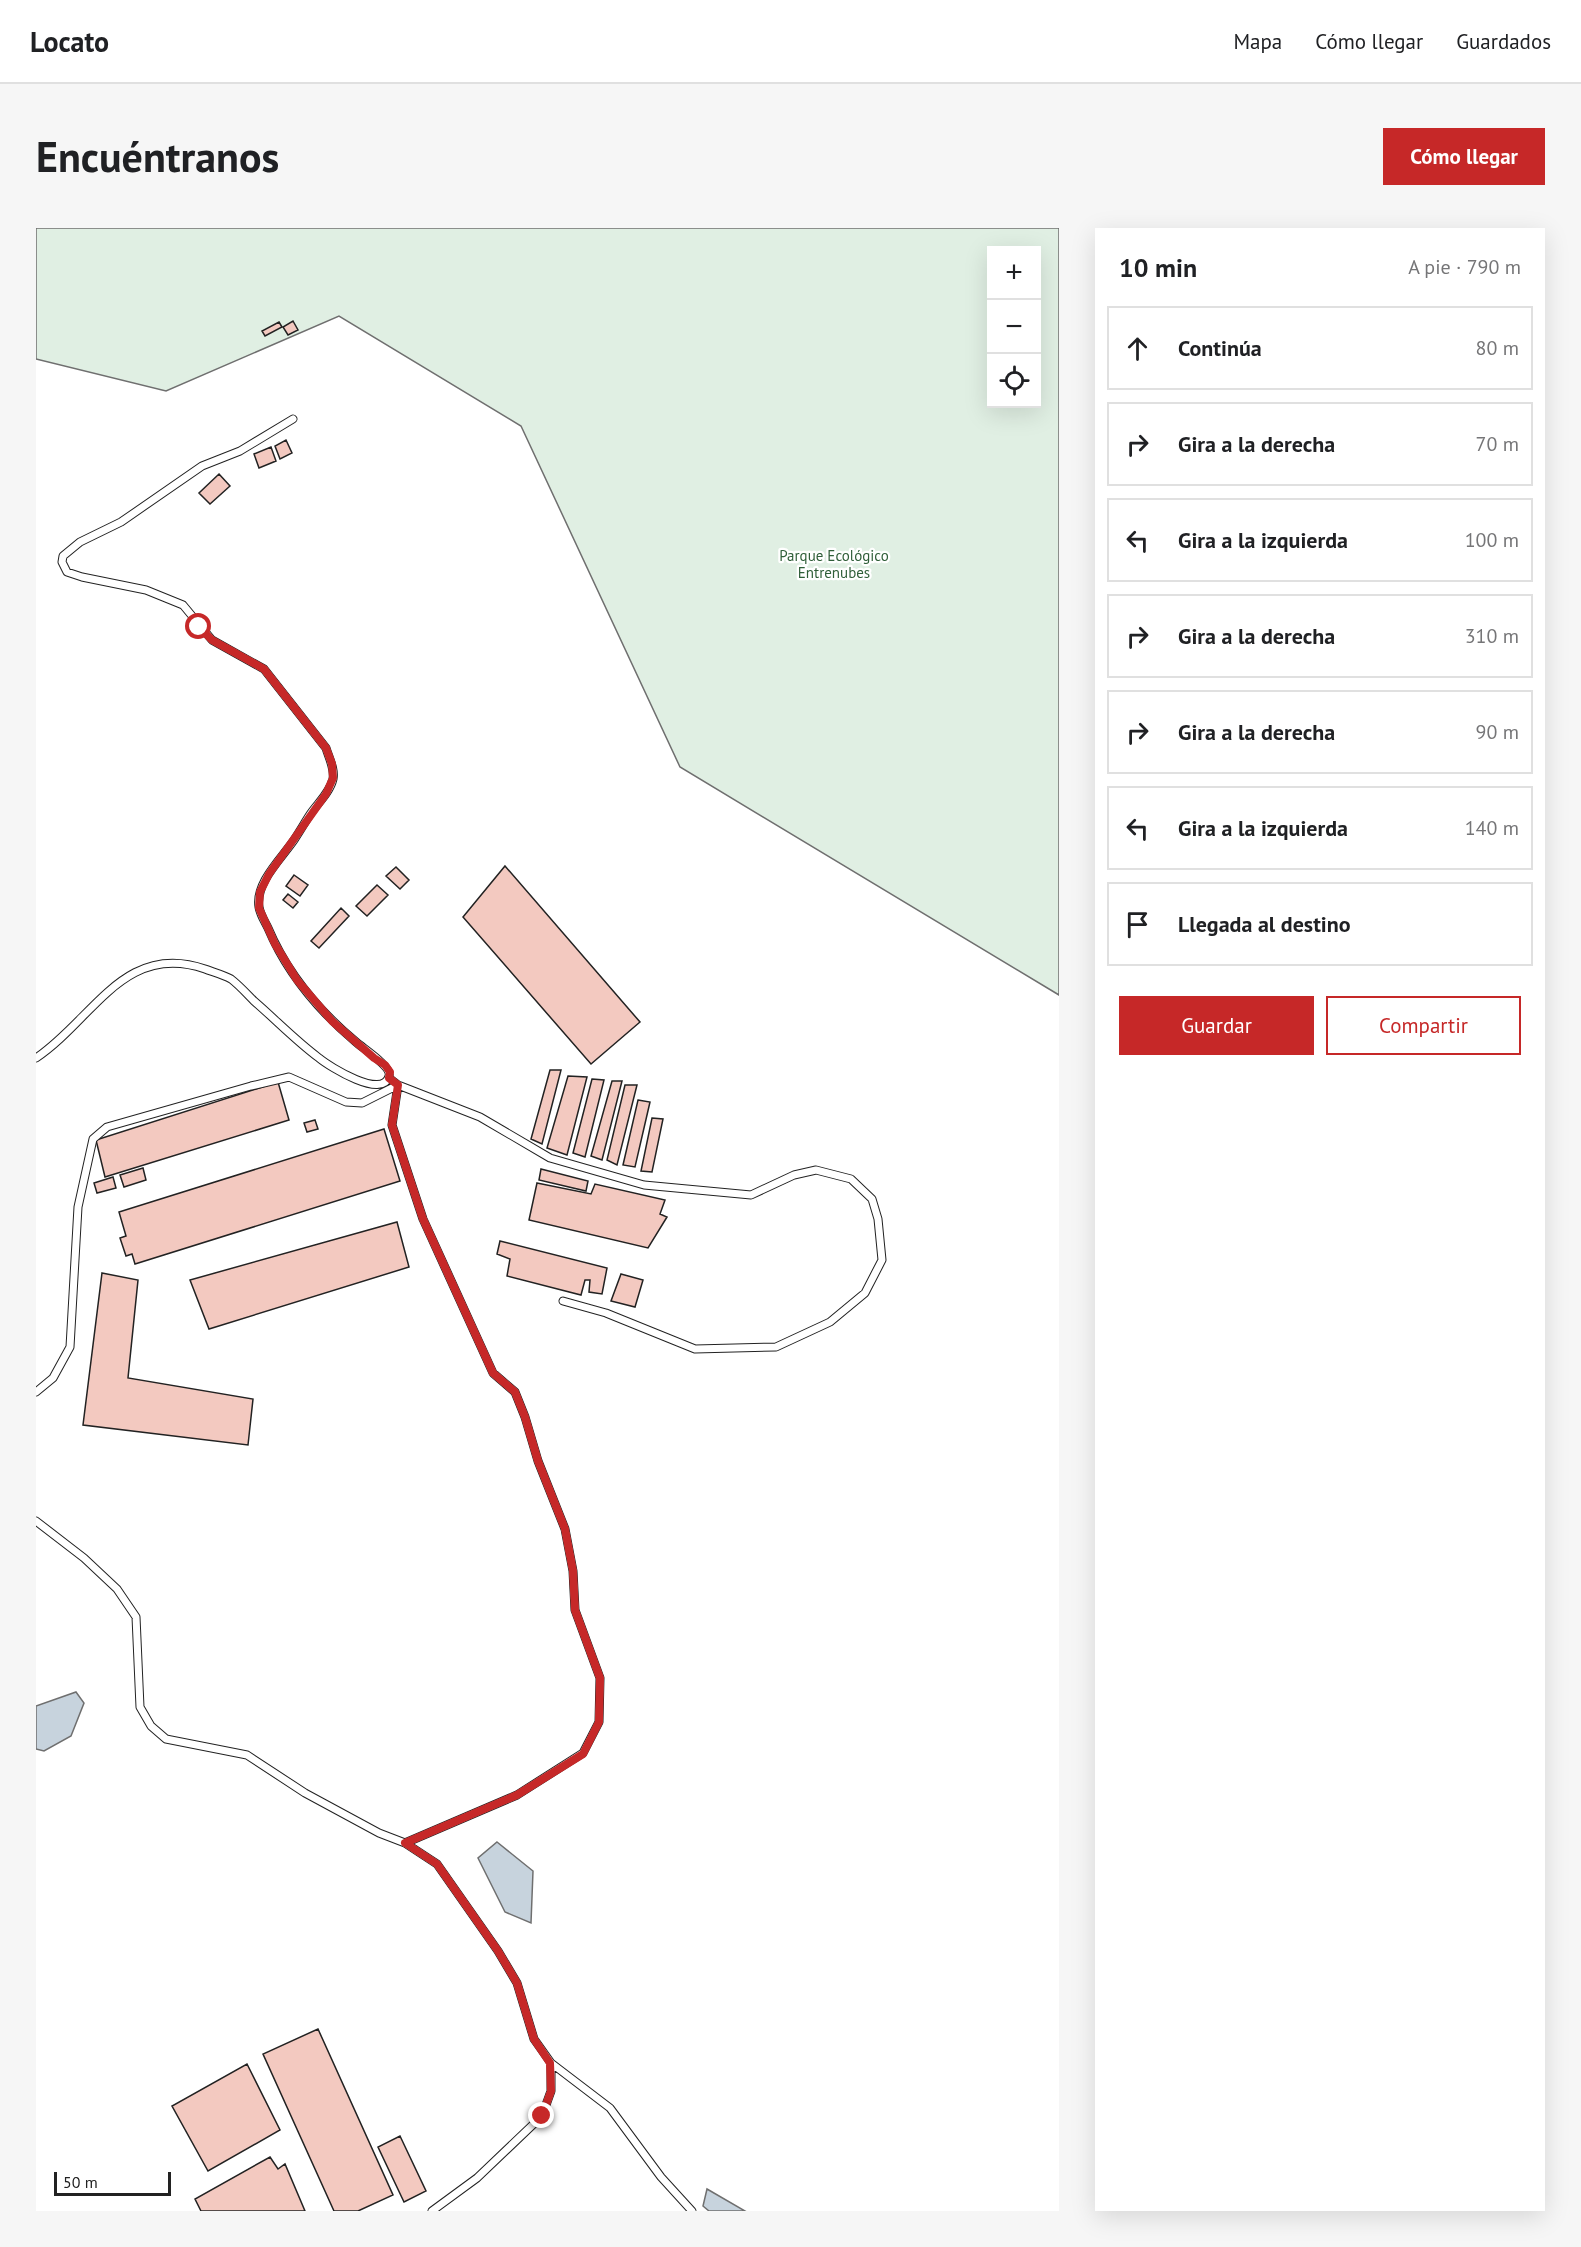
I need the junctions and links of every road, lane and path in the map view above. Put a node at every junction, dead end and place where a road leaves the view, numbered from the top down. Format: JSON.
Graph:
{"nodes":[{"id":1,"x":293,"y":418,"type":"dead end"},
{"id":2,"x":36,"y":1059,"type":"edge"},
{"id":3,"x":389,"y":1078,"type":"junction"},
{"id":4,"x":398,"y":1085,"type":"junction"},
{"id":5,"x":563,"y":1301,"type":"dead end"},
{"id":6,"x":36,"y":1392,"type":"edge"},
{"id":7,"x":36,"y":1521,"type":"edge"},
{"id":8,"x":405,"y":1843,"type":"junction"},
{"id":9,"x":550,"y":2063,"type":"junction"},
{"id":10,"x":432,"y":2211,"type":"edge"},
{"id":11,"x":692,"y":2211,"type":"edge"}],
"edges":[{"from":1,"to":3,"type":"lane"},
{"from":2,"to":3,"type":"lane"},
{"from":3,"to":4,"type":"lane"},
{"from":4,"to":5,"type":"lane"},
{"from":4,"to":6,"type":"lane"},
{"from":4,"to":8,"type":"lane"},
{"from":7,"to":8,"type":"lane"},
{"from":8,"to":9,"type":"lane"},
{"from":9,"to":10,"type":"lane"},
{"from":9,"to":11,"type":"lane"}]}
